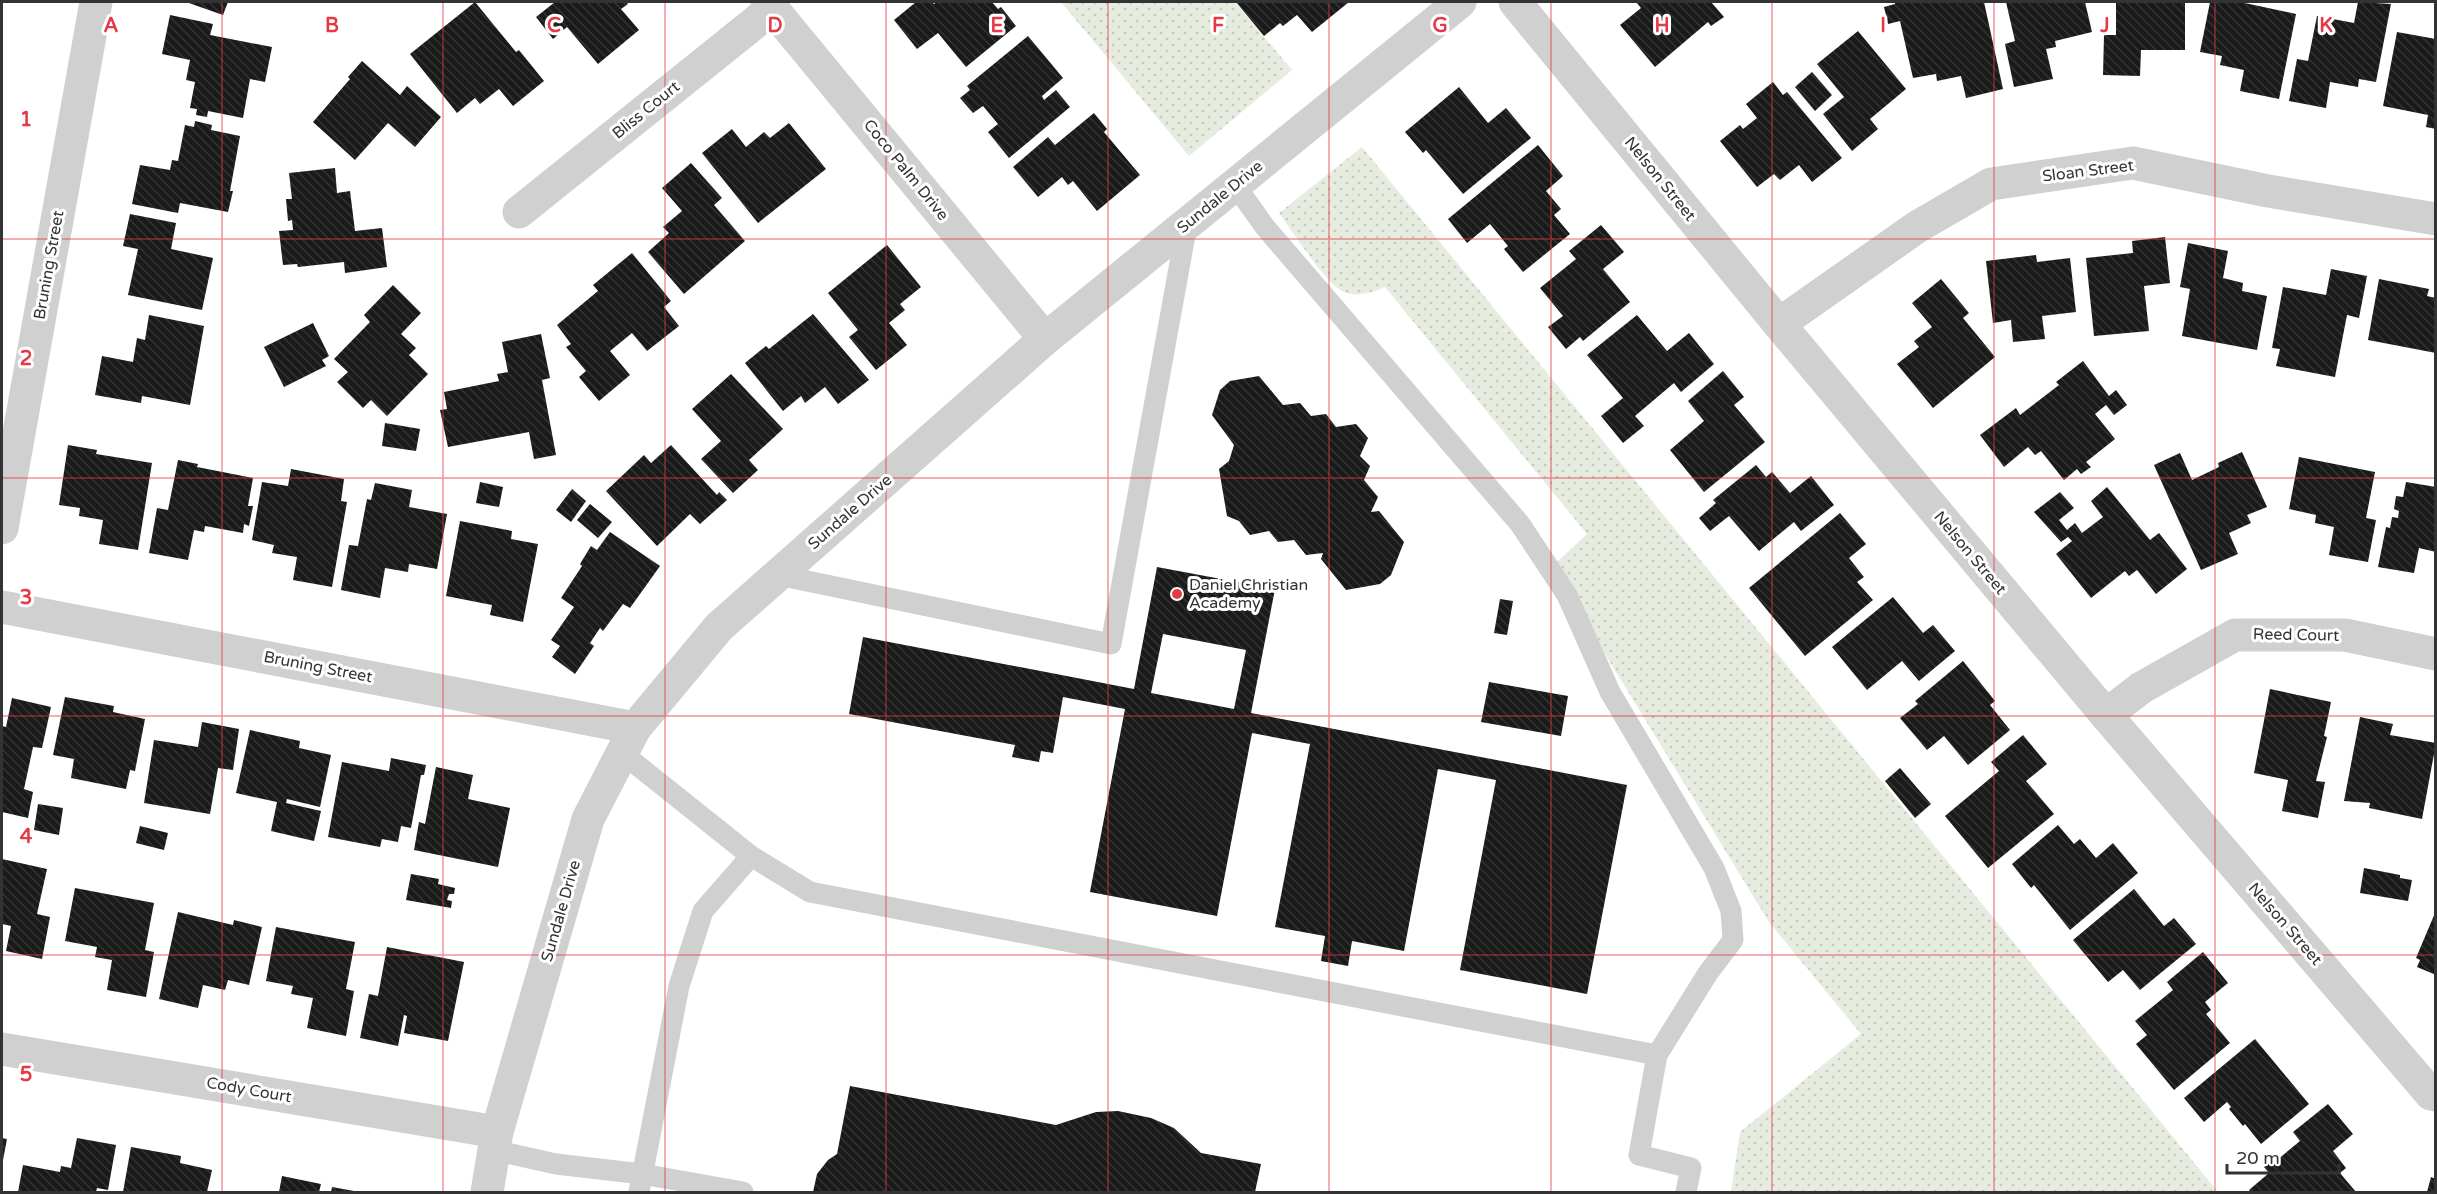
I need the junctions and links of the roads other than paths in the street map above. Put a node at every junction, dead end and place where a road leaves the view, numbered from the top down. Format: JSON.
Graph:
{"nodes":[{"id":1,"x":96,"y":2,"type":"edge"},
{"id":2,"x":1460,"y":2,"type":"edge"},
{"id":3,"x":1515,"y":2,"type":"edge"},
{"id":4,"x":770,"y":5,"type":"edge"},
{"id":5,"x":1235,"y":185,"type":"junction"},
{"id":6,"x":519,"y":212,"type":"dead end"},
{"id":7,"x":2436,"y":219,"type":"edge"},
{"id":8,"x":1187,"y":224,"type":"junction"},
{"id":9,"x":1779,"y":324,"type":"junction"},
{"id":10,"x":1045,"y":339,"type":"junction"},
{"id":11,"x":2,"y":528,"type":"edge"},
{"id":12,"x":778,"y":575,"type":"junction"},
{"id":13,"x":2,"y":607,"type":"edge"},
{"id":14,"x":2436,"y":654,"type":"edge"},
{"id":15,"x":2106,"y":715,"type":"junction"},
{"id":16,"x":629,"y":741,"type":"junction"},
{"id":17,"x":751,"y":855,"type":"junction"},
{"id":18,"x":2,"y":1049,"type":"edge"},
{"id":19,"x":1657,"y":1055,"type":"junction"},
{"id":20,"x":2436,"y":1095,"type":"edge"},
{"id":21,"x":496,"y":1141,"type":"junction"},
{"id":22,"x":640,"y":1183,"type":"edge"},
{"id":23,"x":487,"y":1192,"type":"edge"},
{"id":24,"x":743,"y":1192,"type":"edge"},
{"id":25,"x":1686,"y":1192,"type":"edge"}],
"edges":[{"from":1,"to":11,"type":"street","name":"Bruning Street"},
{"from":2,"to":5,"type":"street","name":"Sundale Drive"},
{"from":3,"to":9,"type":"street","name":"Nelson Street"},
{"from":4,"to":6,"type":"street","name":"Bliss Court"},
{"from":4,"to":10,"type":"street","name":"Coco Palm Drive"},
{"from":5,"to":8,"type":"street","name":"Sundale Drive"},
{"from":5,"to":19,"type":"lane"},
{"from":7,"to":9,"type":"street","name":"Sloan Street"},
{"from":8,"to":10,"type":"street","name":"Sundale Drive"},
{"from":8,"to":12,"type":"lane"},
{"from":9,"to":15,"type":"street","name":"Nelson Street"},
{"from":10,"to":12,"type":"street","name":"Sundale Drive"},
{"from":12,"to":16,"type":"street","name":"Sundale Drive"},
{"from":13,"to":16,"type":"street","name":"Bruning Street"},
{"from":14,"to":15,"type":"street","name":"Reed Court"},
{"from":15,"to":20,"type":"street","name":"Nelson Street"},
{"from":16,"to":17,"type":"lane"},
{"from":16,"to":21,"type":"street","name":"Sundale Drive"},
{"from":17,"to":19,"type":"lane"},
{"from":17,"to":22,"type":"lane"},
{"from":18,"to":21,"type":"street","name":"Cody Court"},
{"from":19,"to":25,"type":"lane"},
{"from":21,"to":22,"type":"lane"},
{"from":21,"to":23,"type":"street","name":"Sundale Drive"},
{"from":22,"to":24,"type":"lane"}]}
